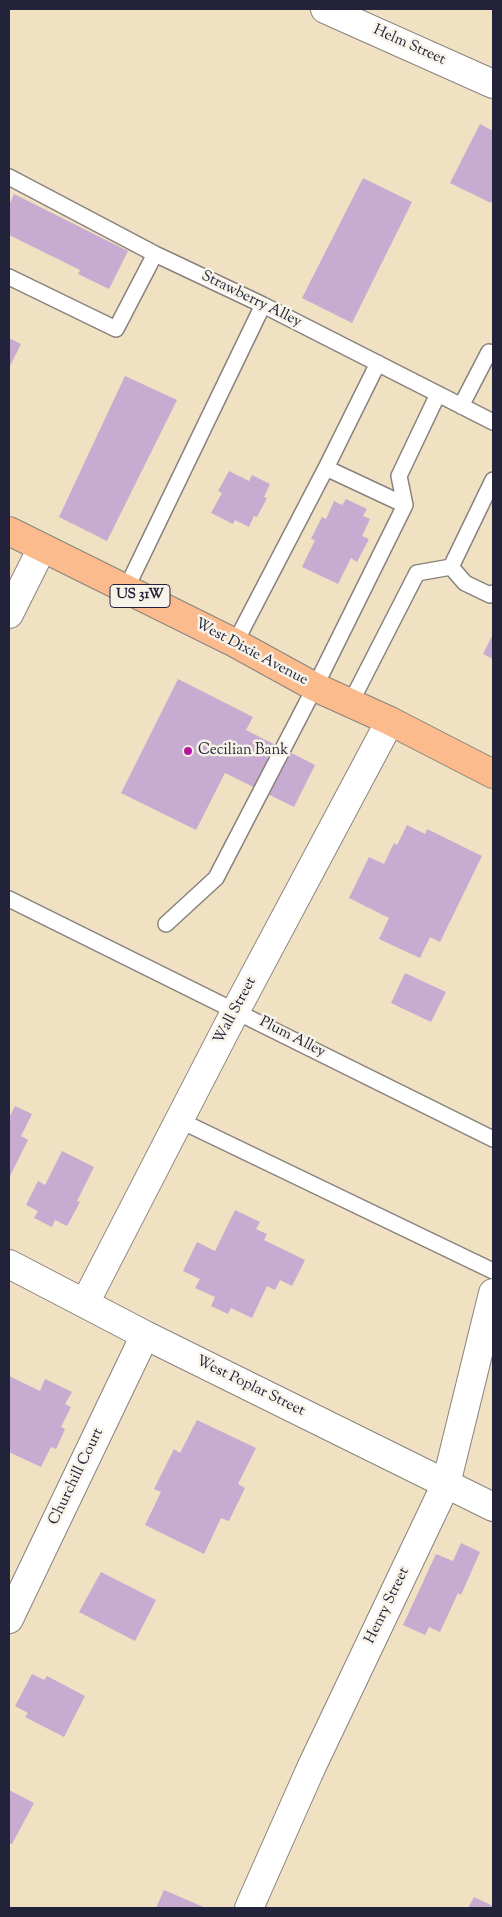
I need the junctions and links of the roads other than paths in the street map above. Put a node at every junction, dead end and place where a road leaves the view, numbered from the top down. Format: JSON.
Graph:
{"nodes":[{"id":1,"x":325,"y":9,"type":"edge"},
{"id":2,"x":493,"y":84,"type":"edge"},
{"id":3,"x":9,"y":177,"type":"edge"},
{"id":4,"x":155,"y":254,"type":"junction"},
{"id":5,"x":9,"y":277,"type":"edge"},
{"id":6,"x":263,"y":305,"type":"junction"},
{"id":7,"x":493,"y":354,"type":"edge"},
{"id":8,"x":378,"y":363,"type":"junction"},
{"id":9,"x":438,"y":394,"type":"junction"},
{"id":10,"x":461,"y":406,"type":"junction"},
{"id":11,"x":493,"y":422,"type":"edge"},
{"id":12,"x":326,"y":468,"type":"junction"},
{"id":13,"x":493,"y":480,"type":"edge"},
{"id":14,"x":405,"y":505,"type":"junction"},
{"id":15,"x":9,"y":531,"type":"edge"},
{"id":16,"x":42,"y":548,"type":"junction"},
{"id":17,"x":451,"y":567,"type":"junction"},
{"id":18,"x":126,"y":589,"type":"junction"},
{"id":19,"x":493,"y":593,"type":"edge"},
{"id":20,"x":9,"y":614,"type":"edge"},
{"id":21,"x":235,"y":643,"type":"junction"},
{"id":22,"x":315,"y":687,"type":"junction"},
{"id":23,"x":351,"y":702,"type":"junction"},
{"id":24,"x":390,"y":721,"type":"junction"},
{"id":25,"x":493,"y":774,"type":"edge"},
{"id":26,"x":9,"y":898,"type":"edge"},
{"id":27,"x":166,"y":924,"type":"dead end"},
{"id":28,"x":236,"y":1010,"type":"junction"},
{"id":29,"x":179,"y":1120,"type":"junction"},
{"id":30,"x":493,"y":1139,"type":"edge"},
{"id":31,"x":9,"y":1264,"type":"edge"},
{"id":32,"x":493,"y":1271,"type":"edge"},
{"id":33,"x":493,"y":1293,"type":"edge"},
{"id":34,"x":85,"y":1303,"type":"junction"},
{"id":35,"x":145,"y":1335,"type":"junction"},
{"id":36,"x":446,"y":1484,"type":"junction"},
{"id":37,"x":493,"y":1507,"type":"edge"},
{"id":38,"x":9,"y":1619,"type":"edge"},
{"id":39,"x":249,"y":1908,"type":"edge"}],
"edges":[{"from":1,"to":2,"type":"street","name":"Helm Street"},
{"from":3,"to":4,"type":"lane","name":"Strawberry Alley"},
{"from":4,"to":5,"type":"lane"},
{"from":4,"to":6,"type":"lane","name":"Strawberry Alley"},
{"from":6,"to":8,"type":"lane","name":"Strawberry Alley"},
{"from":6,"to":18,"type":"lane"},
{"from":7,"to":10,"type":"lane"},
{"from":8,"to":9,"type":"lane","name":"Strawberry Alley"},
{"from":8,"to":12,"type":"lane"},
{"from":9,"to":10,"type":"lane","name":"Strawberry Alley"},
{"from":9,"to":14,"type":"lane"},
{"from":10,"to":11,"type":"lane","name":"Strawberry Alley"},
{"from":12,"to":14,"type":"lane"},
{"from":12,"to":21,"type":"lane"},
{"from":13,"to":17,"type":"lane"},
{"from":14,"to":22,"type":"lane"},
{"from":15,"to":16,"type":"main road","name":"West Dixie Avenue","number":"US 31W"},
{"from":16,"to":18,"type":"main road","name":"West Dixie Avenue","number":"US 31W"},
{"from":16,"to":20,"type":"street"},
{"from":17,"to":19,"type":"lane"},
{"from":17,"to":23,"type":"lane"},
{"from":18,"to":21,"type":"main road","name":"West Dixie Avenue","number":"US 31W"},
{"from":21,"to":22,"type":"main road","name":"West Dixie Avenue","number":"US 31W"},
{"from":22,"to":23,"type":"main road","name":"West Dixie Avenue","number":"US 31W"},
{"from":22,"to":27,"type":"lane"},
{"from":23,"to":24,"type":"main road","name":"West Dixie Avenue","number":"US 31W"},
{"from":24,"to":25,"type":"main road","name":"West Dixie Avenue","number":"US 31W"},
{"from":24,"to":28,"type":"street","name":"Wall Street"},
{"from":26,"to":28,"type":"lane","name":"Plum Alley"},
{"from":28,"to":29,"type":"street","name":"Wall Street"},
{"from":28,"to":30,"type":"lane","name":"Plum Alley"},
{"from":29,"to":32,"type":"lane"},
{"from":29,"to":34,"type":"street","name":"Wall Street"},
{"from":31,"to":34,"type":"street","name":"West Poplar Street"},
{"from":33,"to":36,"type":"street","name":"Henry Street"},
{"from":34,"to":35,"type":"street","name":"West Poplar Street"},
{"from":35,"to":36,"type":"street","name":"West Poplar Street"},
{"from":35,"to":38,"type":"street","name":"Churchill Court"},
{"from":36,"to":37,"type":"street","name":"West Poplar Street"},
{"from":36,"to":39,"type":"street","name":"Henry Street"}]}
